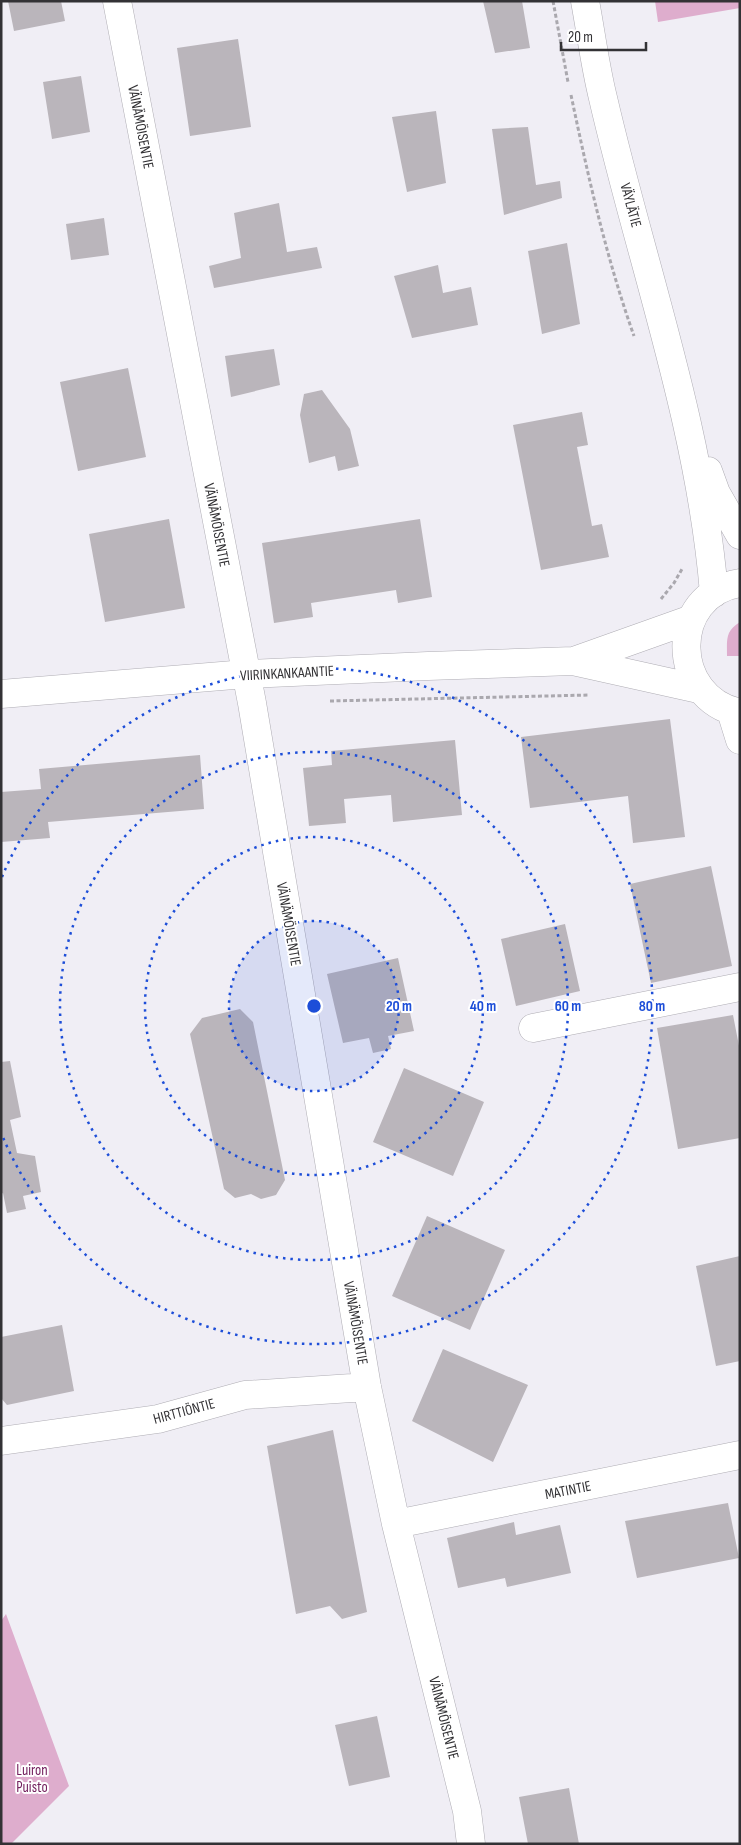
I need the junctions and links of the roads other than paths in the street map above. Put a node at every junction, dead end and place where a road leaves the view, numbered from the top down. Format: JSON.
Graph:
{"nodes":[{"id":1,"x":116,"y":1,"type":"edge"},
{"id":2,"x":585,"y":1,"type":"edge"},
{"id":3,"x":684,"y":407,"type":"junction"},
{"id":4,"x":740,"y":535,"type":"edge"},
{"id":5,"x":740,"y":583,"type":"edge"},
{"id":6,"x":714,"y":593,"type":"junction"},
{"id":7,"x":692,"y":619,"type":"junction"},
{"id":8,"x":573,"y":661,"type":"junction"},
{"id":9,"x":246,"y":674,"type":"junction"},
{"id":10,"x":699,"y":689,"type":"junction"},
{"id":11,"x":1,"y":694,"type":"edge"},
{"id":12,"x":735,"y":712,"type":"edge"},
{"id":13,"x":740,"y":740,"type":"edge"},
{"id":14,"x":740,"y":987,"type":"edge"},
{"id":15,"x":533,"y":1028,"type":"dead end"},
{"id":16,"x":367,"y":1387,"type":"junction"},
{"id":17,"x":1,"y":1441,"type":"edge"},
{"id":18,"x":740,"y":1455,"type":"edge"},
{"id":19,"x":396,"y":1524,"type":"junction"},
{"id":20,"x":472,"y":1844,"type":"edge"}],
"edges":[{"from":1,"to":9,"type":"street","name":"VÄINÄMÖISENTIE"},
{"from":2,"to":3,"type":"street","name":"VÄYLÄTIE"},
{"from":3,"to":4,"type":"street","name":"VÄYLÄTIE"},
{"from":3,"to":6,"type":"street","name":"VÄYLÄTIE"},
{"from":5,"to":6,"type":"street"},
{"from":6,"to":7,"type":"street"},
{"from":7,"to":8,"type":"street","name":"VIIRINKANKAANTIE"},
{"from":7,"to":10,"type":"street"},
{"from":8,"to":9,"type":"street","name":"VIIRINKANKAANTIE"},
{"from":8,"to":10,"type":"street","name":"VIIRINKANKAANTIE"},
{"from":9,"to":11,"type":"street","name":"VIIRINKANKAANTIE"},
{"from":9,"to":16,"type":"street","name":"VÄINÄMÖISENTIE"},
{"from":10,"to":12,"type":"street"},
{"from":12,"to":13,"type":"street"},
{"from":14,"to":15,"type":"street"},
{"from":16,"to":17,"type":"street","name":"HIRTTIÖNTIE"},
{"from":16,"to":19,"type":"street","name":"VÄINÄMÖISENTIE"},
{"from":18,"to":19,"type":"street","name":"MATINTIE"},
{"from":19,"to":20,"type":"street","name":"VÄINÄMÖISENTIE"}]}
